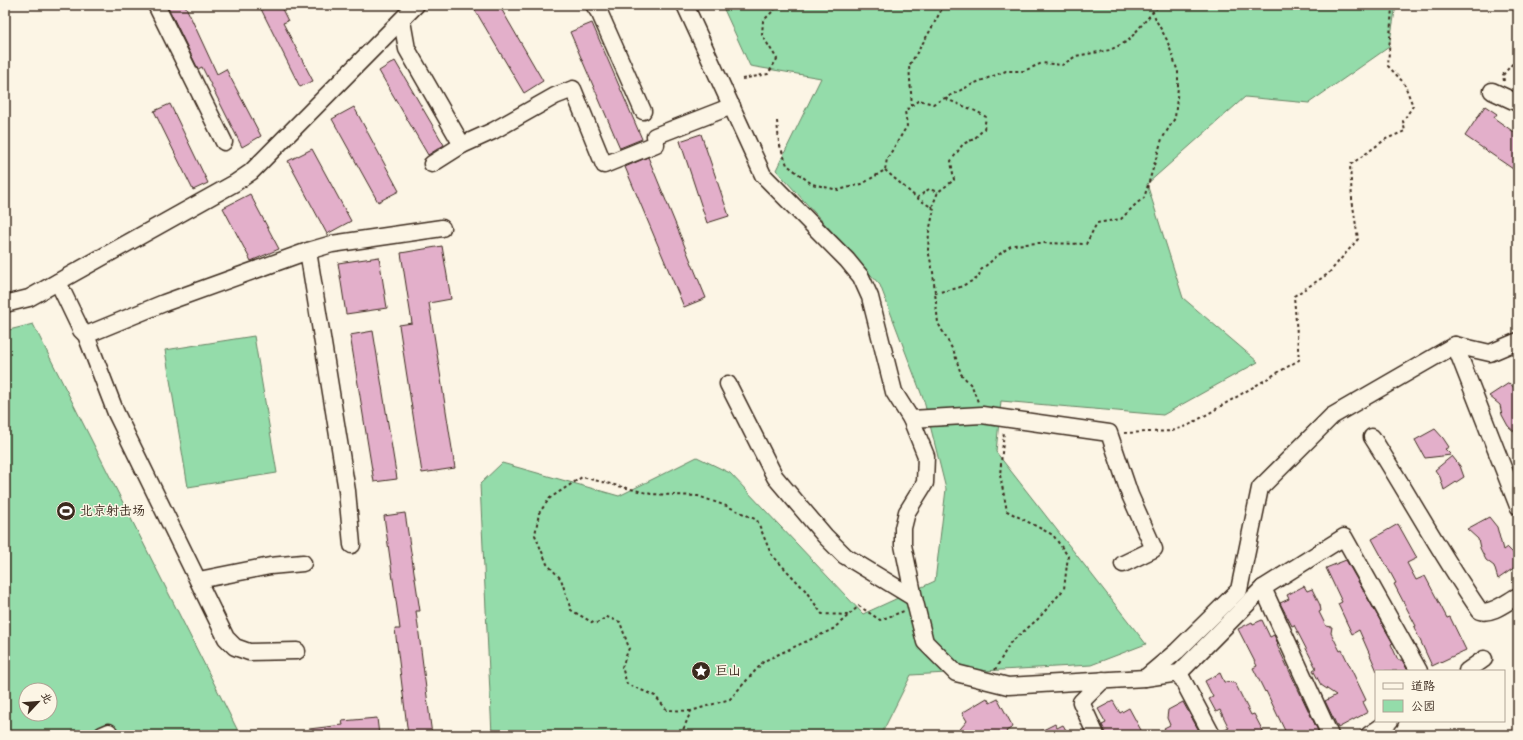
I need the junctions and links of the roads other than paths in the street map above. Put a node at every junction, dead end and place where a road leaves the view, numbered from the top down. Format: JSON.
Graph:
{"nodes":[{"id":1,"x":156,"y":5,"type":"edge"},
{"id":2,"x":416,"y":5,"type":"edge"},
{"id":3,"x":594,"y":5,"type":"edge"},
{"id":4,"x":685,"y":5,"type":"edge"},
{"id":5,"x":402,"y":21,"type":"junction"},
{"id":6,"x":1492,"y":91,"type":"dead end"},
{"id":7,"x":1513,"y":101,"type":"edge"},
{"id":8,"x":732,"y":106,"type":"junction"},
{"id":9,"x":643,"y":111,"type":"dead end"},
{"id":10,"x":224,"y":142,"type":"dead end"},
{"id":11,"x":462,"y":145,"type":"junction"},
{"id":12,"x":432,"y":164,"type":"dead end"},
{"id":13,"x":442,"y":228,"type":"dead end"},
{"id":14,"x":308,"y":251,"type":"junction"},
{"id":15,"x":58,"y":282,"type":"junction"},
{"id":16,"x":5,"y":304,"type":"edge"},
{"id":17,"x":86,"y":335,"type":"junction"},
{"id":18,"x":1518,"y":340,"type":"edge"},
{"id":19,"x":1455,"y":345,"type":"junction"},
{"id":20,"x":728,"y":384,"type":"dead end"},
{"id":21,"x":912,"y":419,"type":"junction"},
{"id":22,"x":1372,"y":437,"type":"dead end"},
{"id":23,"x":1518,"y":506,"type":"edge"},
{"id":24,"x":352,"y":545,"type":"dead end"},
{"id":25,"x":303,"y":563,"type":"dead end"},
{"id":26,"x":1122,"y":564,"type":"dead end"},
{"id":27,"x":199,"y":580,"type":"junction"},
{"id":28,"x":1263,"y":588,"type":"junction"},
{"id":29,"x":1518,"y":596,"type":"edge"},
{"id":30,"x":915,"y":602,"type":"junction"},
{"id":31,"x":297,"y":652,"type":"dead end"},
{"id":32,"x":1484,"y":659,"type":"dead end"},
{"id":33,"x":1419,"y":670,"type":"edge"},
{"id":34,"x":1468,"y":670,"type":"edge"},
{"id":35,"x":1180,"y":673,"type":"junction"},
{"id":36,"x":1145,"y":678,"type":"junction"},
{"id":37,"x":1103,"y":680,"type":"junction"},
{"id":38,"x":1388,"y":722,"type":"edge"},
{"id":39,"x":1096,"y":735,"type":"edge"},
{"id":40,"x":1212,"y":735,"type":"edge"},
{"id":41,"x":1330,"y":735,"type":"edge"},
{"id":42,"x":1369,"y":735,"type":"edge"}],
"edges":[{"from":1,"to":10,"type":"street"},
{"from":2,"to":5,"type":"street"},
{"from":3,"to":9,"type":"street"},
{"from":4,"to":8,"type":"street"},
{"from":5,"to":11,"type":"street"},
{"from":5,"to":15,"type":"street"},
{"from":6,"to":7,"type":"street"},
{"from":8,"to":11,"type":"street"},
{"from":8,"to":21,"type":"street"},
{"from":11,"to":12,"type":"street"},
{"from":13,"to":14,"type":"street"},
{"from":14,"to":17,"type":"street"},
{"from":14,"to":24,"type":"street"},
{"from":15,"to":16,"type":"street"},
{"from":15,"to":17,"type":"street"},
{"from":17,"to":27,"type":"street"},
{"from":18,"to":19,"type":"street"},
{"from":19,"to":23,"type":"street"},
{"from":19,"to":36,"type":"street"},
{"from":20,"to":30,"type":"street"},
{"from":21,"to":26,"type":"street"},
{"from":21,"to":30,"type":"street"},
{"from":22,"to":29,"type":"street"},
{"from":25,"to":27,"type":"street"},
{"from":27,"to":31,"type":"street"},
{"from":28,"to":33,"type":"street"},
{"from":28,"to":35,"type":"street"},
{"from":28,"to":41,"type":"street"},
{"from":30,"to":37,"type":"street"},
{"from":32,"to":34,"type":"street"},
{"from":35,"to":36,"type":"street"},
{"from":35,"to":40,"type":"street"},
{"from":36,"to":37,"type":"street"},
{"from":37,"to":39,"type":"street"},
{"from":38,"to":42,"type":"street"}]}
